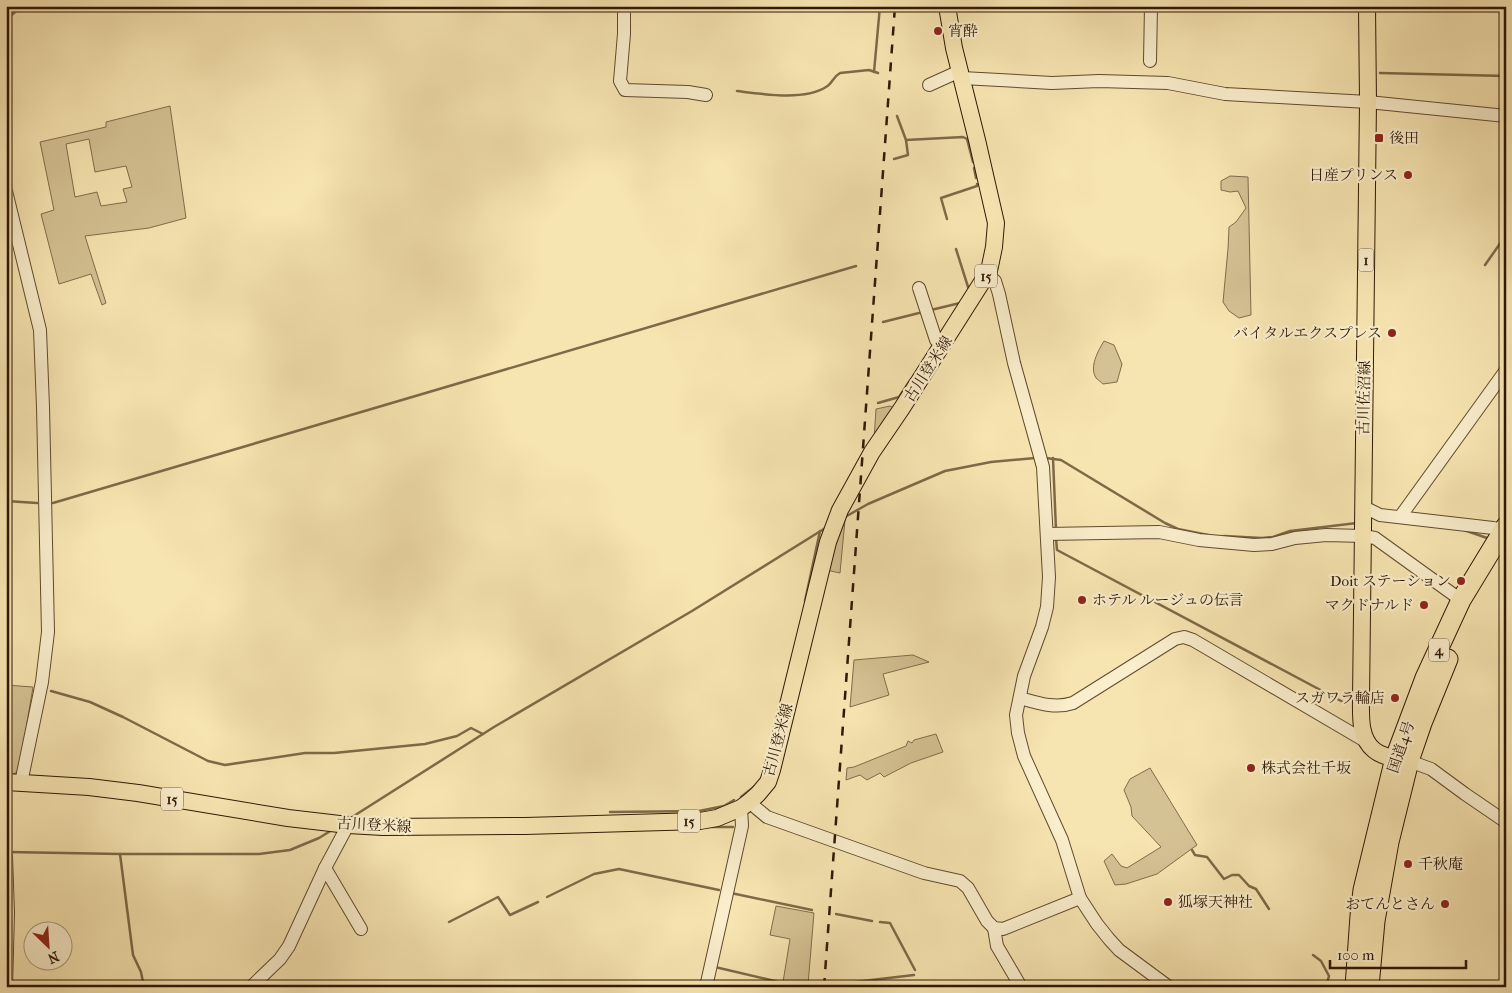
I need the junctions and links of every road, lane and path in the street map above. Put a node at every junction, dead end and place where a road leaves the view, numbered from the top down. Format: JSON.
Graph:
{"nodes":[{"id":1,"x":624,"y":6,"type":"edge"},
{"id":2,"x":947,"y":6,"type":"edge"},
{"id":3,"x":1151,"y":6,"type":"edge"},
{"id":4,"x":1367,"y":6,"type":"edge"},
{"id":5,"x":1150,"y":61,"type":"dead end"},
{"id":6,"x":961,"y":74,"type":"junction"},
{"id":7,"x":929,"y":85,"type":"dead end"},
{"id":8,"x":706,"y":95,"type":"dead end"},
{"id":9,"x":1368,"y":102,"type":"junction"},
{"id":10,"x":1506,"y":116,"type":"edge"},
{"id":11,"x":6,"y":191,"type":"edge"},
{"id":12,"x":988,"y":274,"type":"junction"},
{"id":13,"x":919,"y":288,"type":"dead end"},
{"id":14,"x":943,"y":345,"type":"junction"},
{"id":15,"x":1506,"y":370,"type":"edge"},
{"id":16,"x":1400,"y":517,"type":"junction"},
{"id":17,"x":1363,"y":521,"type":"junction"},
{"id":18,"x":1053,"y":534,"type":"junction"},
{"id":19,"x":1502,"y":539,"type":"edge"},
{"id":20,"x":1462,"y":600,"type":"junction"},
{"id":21,"x":1020,"y":698,"type":"junction"},
{"id":22,"x":1368,"y":742,"type":"junction"},
{"id":23,"x":1402,"y":760,"type":"junction"},
{"id":24,"x":14,"y":782,"type":"edge"},
{"id":25,"x":745,"y":805,"type":"junction"},
{"id":26,"x":1506,"y":822,"type":"edge"},
{"id":27,"x":342,"y":824,"type":"junction"},
{"id":28,"x":6,"y":856,"type":"edge"},
{"id":29,"x":325,"y":868,"type":"junction"},
{"id":30,"x":1080,"y":898,"type":"junction"},
{"id":31,"x":994,"y":928,"type":"junction"},
{"id":32,"x":361,"y":929,"type":"dead end"},
{"id":33,"x":6,"y":987,"type":"edge"},
{"id":34,"x":251,"y":987,"type":"edge"},
{"id":35,"x":706,"y":987,"type":"edge"},
{"id":36,"x":1021,"y":987,"type":"edge"},
{"id":37,"x":1168,"y":987,"type":"edge"},
{"id":38,"x":1355,"y":987,"type":"edge"},
{"id":39,"x":1369,"y":987,"type":"edge"}],
"edges":[{"from":1,"to":8,"type":"street"},
{"from":2,"to":6,"type":"main road","name":"古川登米線","number":"15"},
{"from":3,"to":5,"type":"street"},
{"from":4,"to":9,"type":"main road","name":"古川佐沼線","number":"1"},
{"from":6,"to":7,"type":"street"},
{"from":6,"to":9,"type":"street"},
{"from":6,"to":12,"type":"main road","name":"古川登米線","number":"15"},
{"from":9,"to":10,"type":"street"},
{"from":9,"to":17,"type":"main road","name":"古川佐沼線","number":"1"},
{"from":11,"to":24,"type":"street"},
{"from":12,"to":14,"type":"main road","name":"古川登米線","number":"15"},
{"from":12,"to":18,"type":"street"},
{"from":13,"to":14,"type":"street"},
{"from":14,"to":25,"type":"main road","name":"古川登米線","number":"15"},
{"from":15,"to":16,"type":"street"},
{"from":16,"to":17,"type":"street"},
{"from":16,"to":19,"type":"street"},
{"from":17,"to":18,"type":"street"},
{"from":17,"to":20,"type":"street"},
{"from":17,"to":22,"type":"main road","name":"古川佐沼線","number":"1"},
{"from":18,"to":21,"type":"street"},
{"from":19,"to":20,"type":"highway","name":"国道4号","number":"4"},
{"from":19,"to":23,"type":"highway","name":"国道4号","number":"4"},
{"from":20,"to":23,"type":"highway","name":"国道4号","number":"4"},
{"from":21,"to":22,"type":"street"},
{"from":21,"to":30,"type":"street"},
{"from":22,"to":23,"type":"main road"},
{"from":23,"to":26,"type":"street"},
{"from":23,"to":38,"type":"highway","name":"国道4号","number":"4"},
{"from":23,"to":39,"type":"highway","name":"国道4号","number":"4"},
{"from":24,"to":27,"type":"main road","name":"古川登米線","number":"15"},
{"from":25,"to":27,"type":"main road","name":"古川登米線","number":"15"},
{"from":25,"to":31,"type":"street"},
{"from":25,"to":35,"type":"street"},
{"from":27,"to":29,"type":"street"},
{"from":28,"to":33,"type":"street"},
{"from":29,"to":32,"type":"street"},
{"from":29,"to":34,"type":"street"},
{"from":30,"to":31,"type":"street"},
{"from":30,"to":37,"type":"street"},
{"from":31,"to":36,"type":"street"}]}
